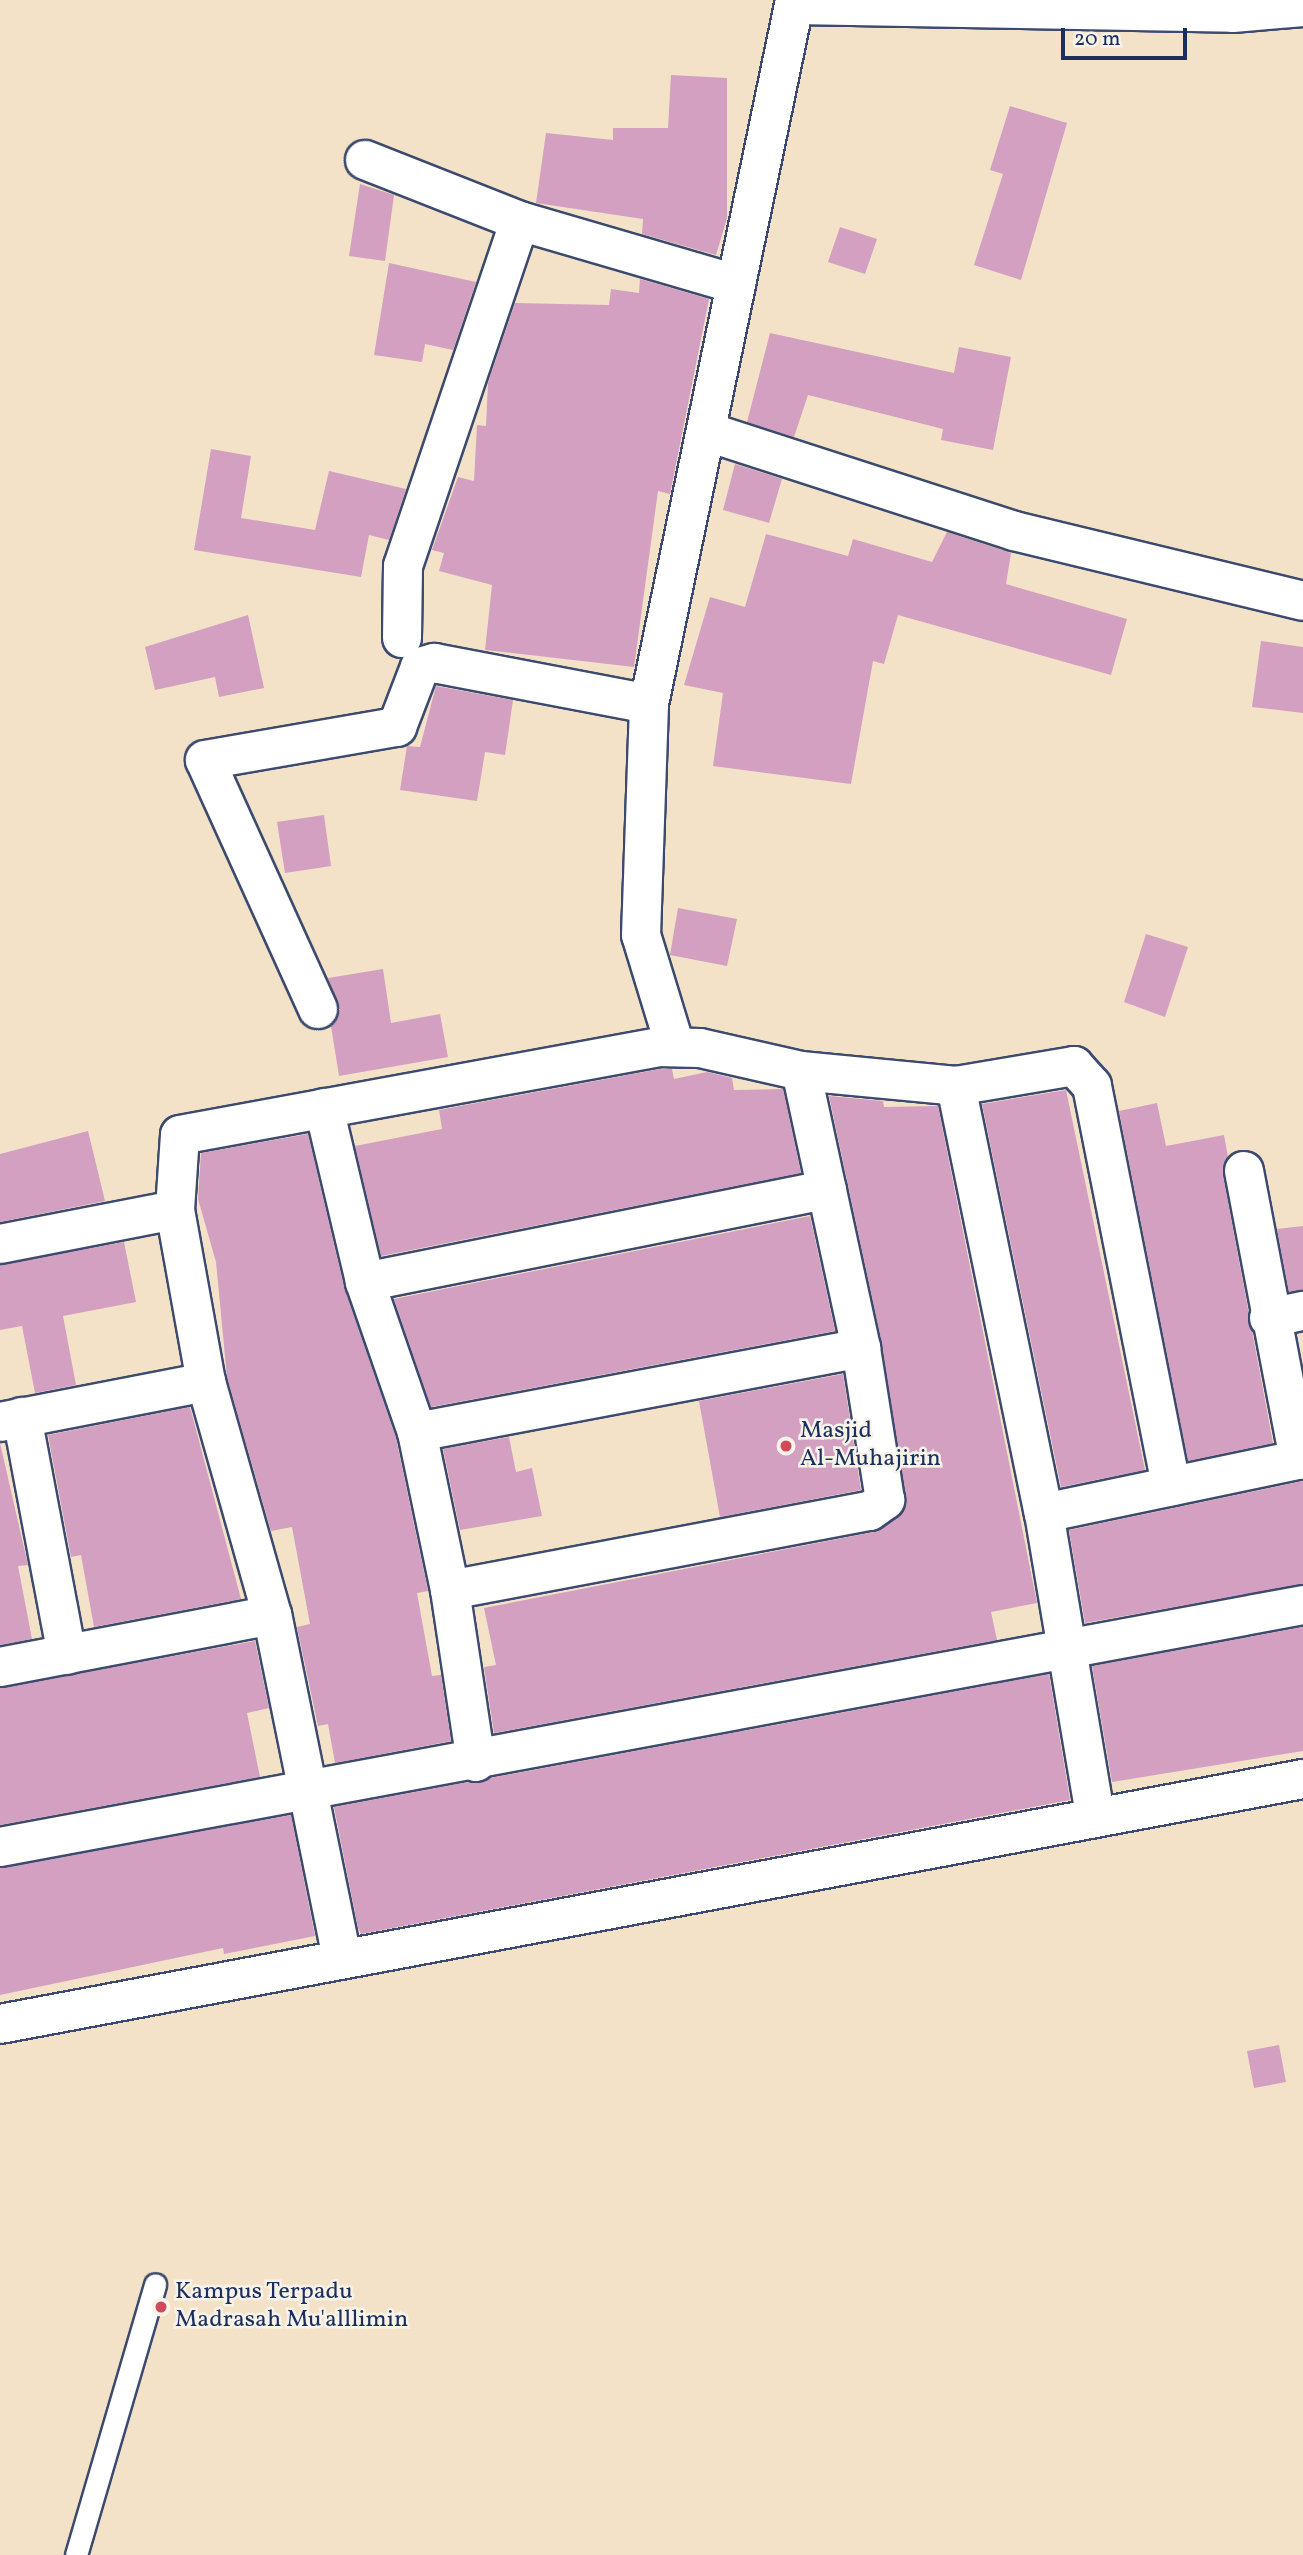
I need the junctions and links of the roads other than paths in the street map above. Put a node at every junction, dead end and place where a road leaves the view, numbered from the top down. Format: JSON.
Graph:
{"nodes":[{"id":1,"x":795,"y":3,"type":"edge"},
{"id":2,"x":1199,"y":7,"type":"edge"},
{"id":3,"x":1303,"y":7,"type":"edge"},
{"id":4,"x":365,"y":160,"type":"dead end"},
{"id":5,"x":520,"y":220,"type":"junction"},
{"id":6,"x":736,"y":284,"type":"junction"},
{"id":7,"x":708,"y":432,"type":"junction"},
{"id":8,"x":1303,"y":601,"type":"edge"},
{"id":9,"x":402,"y":638,"type":"dead end"},
{"id":10,"x":649,"y":704,"type":"junction"},
{"id":11,"x":318,"y":1009,"type":"dead end"},
{"id":12,"x":675,"y":1046,"type":"junction"},
{"id":13,"x":801,"y":1071,"type":"junction"},
{"id":14,"x":956,"y":1086,"type":"junction"},
{"id":15,"x":324,"y":1108,"type":"junction"},
{"id":16,"x":1244,"y":1171,"type":"dead end"},
{"id":17,"x":827,"y":1190,"type":"junction"},
{"id":18,"x":175,"y":1210,"type":"junction"},
{"id":19,"x":0,"y":1244,"type":"edge"},
{"id":20,"x":365,"y":1282,"type":"junction"},
{"id":21,"x":1286,"y":1314,"type":"edge"},
{"id":22,"x":861,"y":1348,"type":"junction"},
{"id":23,"x":206,"y":1382,"type":"junction"},
{"id":24,"x":11,"y":1420,"type":"edge"},
{"id":25,"x":417,"y":1432,"type":"junction"},
{"id":26,"x":1301,"y":1460,"type":"edge"},
{"id":27,"x":1171,"y":1486,"type":"junction"},
{"id":28,"x":1044,"y":1513,"type":"junction"},
{"id":29,"x":450,"y":1590,"type":"junction"},
{"id":30,"x":1303,"y":1605,"type":"edge"},
{"id":31,"x":272,"y":1615,"type":"junction"},
{"id":32,"x":1066,"y":1651,"type":"junction"},
{"id":33,"x":67,"y":1655,"type":"junction"},
{"id":34,"x":0,"y":1667,"type":"edge"},
{"id":35,"x":476,"y":1762,"type":"junction"},
{"id":36,"x":1303,"y":1779,"type":"edge"},
{"id":37,"x":310,"y":1790,"type":"junction"},
{"id":38,"x":1095,"y":1814,"type":"junction"},
{"id":39,"x":0,"y":1847,"type":"edge"},
{"id":40,"x":342,"y":1958,"type":"junction"},
{"id":41,"x":0,"y":2024,"type":"edge"},
{"id":42,"x":155,"y":2284,"type":"dead end"},
{"id":43,"x":76,"y":2555,"type":"edge"}],
"edges":[{"from":1,"to":2,"type":"street"},
{"from":1,"to":6,"type":"street"},
{"from":2,"to":3,"type":"street"},
{"from":4,"to":5,"type":"street"},
{"from":5,"to":6,"type":"street"},
{"from":5,"to":9,"type":"street"},
{"from":6,"to":7,"type":"street"},
{"from":7,"to":8,"type":"street"},
{"from":7,"to":10,"type":"street"},
{"from":10,"to":11,"type":"street"},
{"from":10,"to":12,"type":"street"},
{"from":12,"to":13,"type":"street"},
{"from":12,"to":15,"type":"street"},
{"from":13,"to":14,"type":"street"},
{"from":13,"to":17,"type":"street"},
{"from":14,"to":27,"type":"street"},
{"from":14,"to":28,"type":"street"},
{"from":15,"to":18,"type":"street"},
{"from":15,"to":20,"type":"street"},
{"from":16,"to":21,"type":"street"},
{"from":17,"to":20,"type":"street"},
{"from":17,"to":22,"type":"street"},
{"from":18,"to":19,"type":"street"},
{"from":18,"to":23,"type":"street"},
{"from":20,"to":25,"type":"street"},
{"from":21,"to":26,"type":"street"},
{"from":22,"to":25,"type":"street"},
{"from":22,"to":29,"type":"street"},
{"from":23,"to":24,"type":"street"},
{"from":23,"to":31,"type":"street"},
{"from":24,"to":33,"type":"street"},
{"from":25,"to":29,"type":"street"},
{"from":26,"to":27,"type":"street"},
{"from":27,"to":28,"type":"street"},
{"from":28,"to":32,"type":"street"},
{"from":29,"to":35,"type":"street"},
{"from":30,"to":32,"type":"street"},
{"from":31,"to":33,"type":"street"},
{"from":31,"to":37,"type":"street"},
{"from":32,"to":35,"type":"street"},
{"from":32,"to":38,"type":"street"},
{"from":33,"to":34,"type":"street"},
{"from":35,"to":37,"type":"street"},
{"from":36,"to":38,"type":"street"},
{"from":37,"to":39,"type":"street"},
{"from":37,"to":40,"type":"street"},
{"from":38,"to":40,"type":"street"},
{"from":40,"to":41,"type":"street"},
{"from":42,"to":43,"type":"lane"}]}
